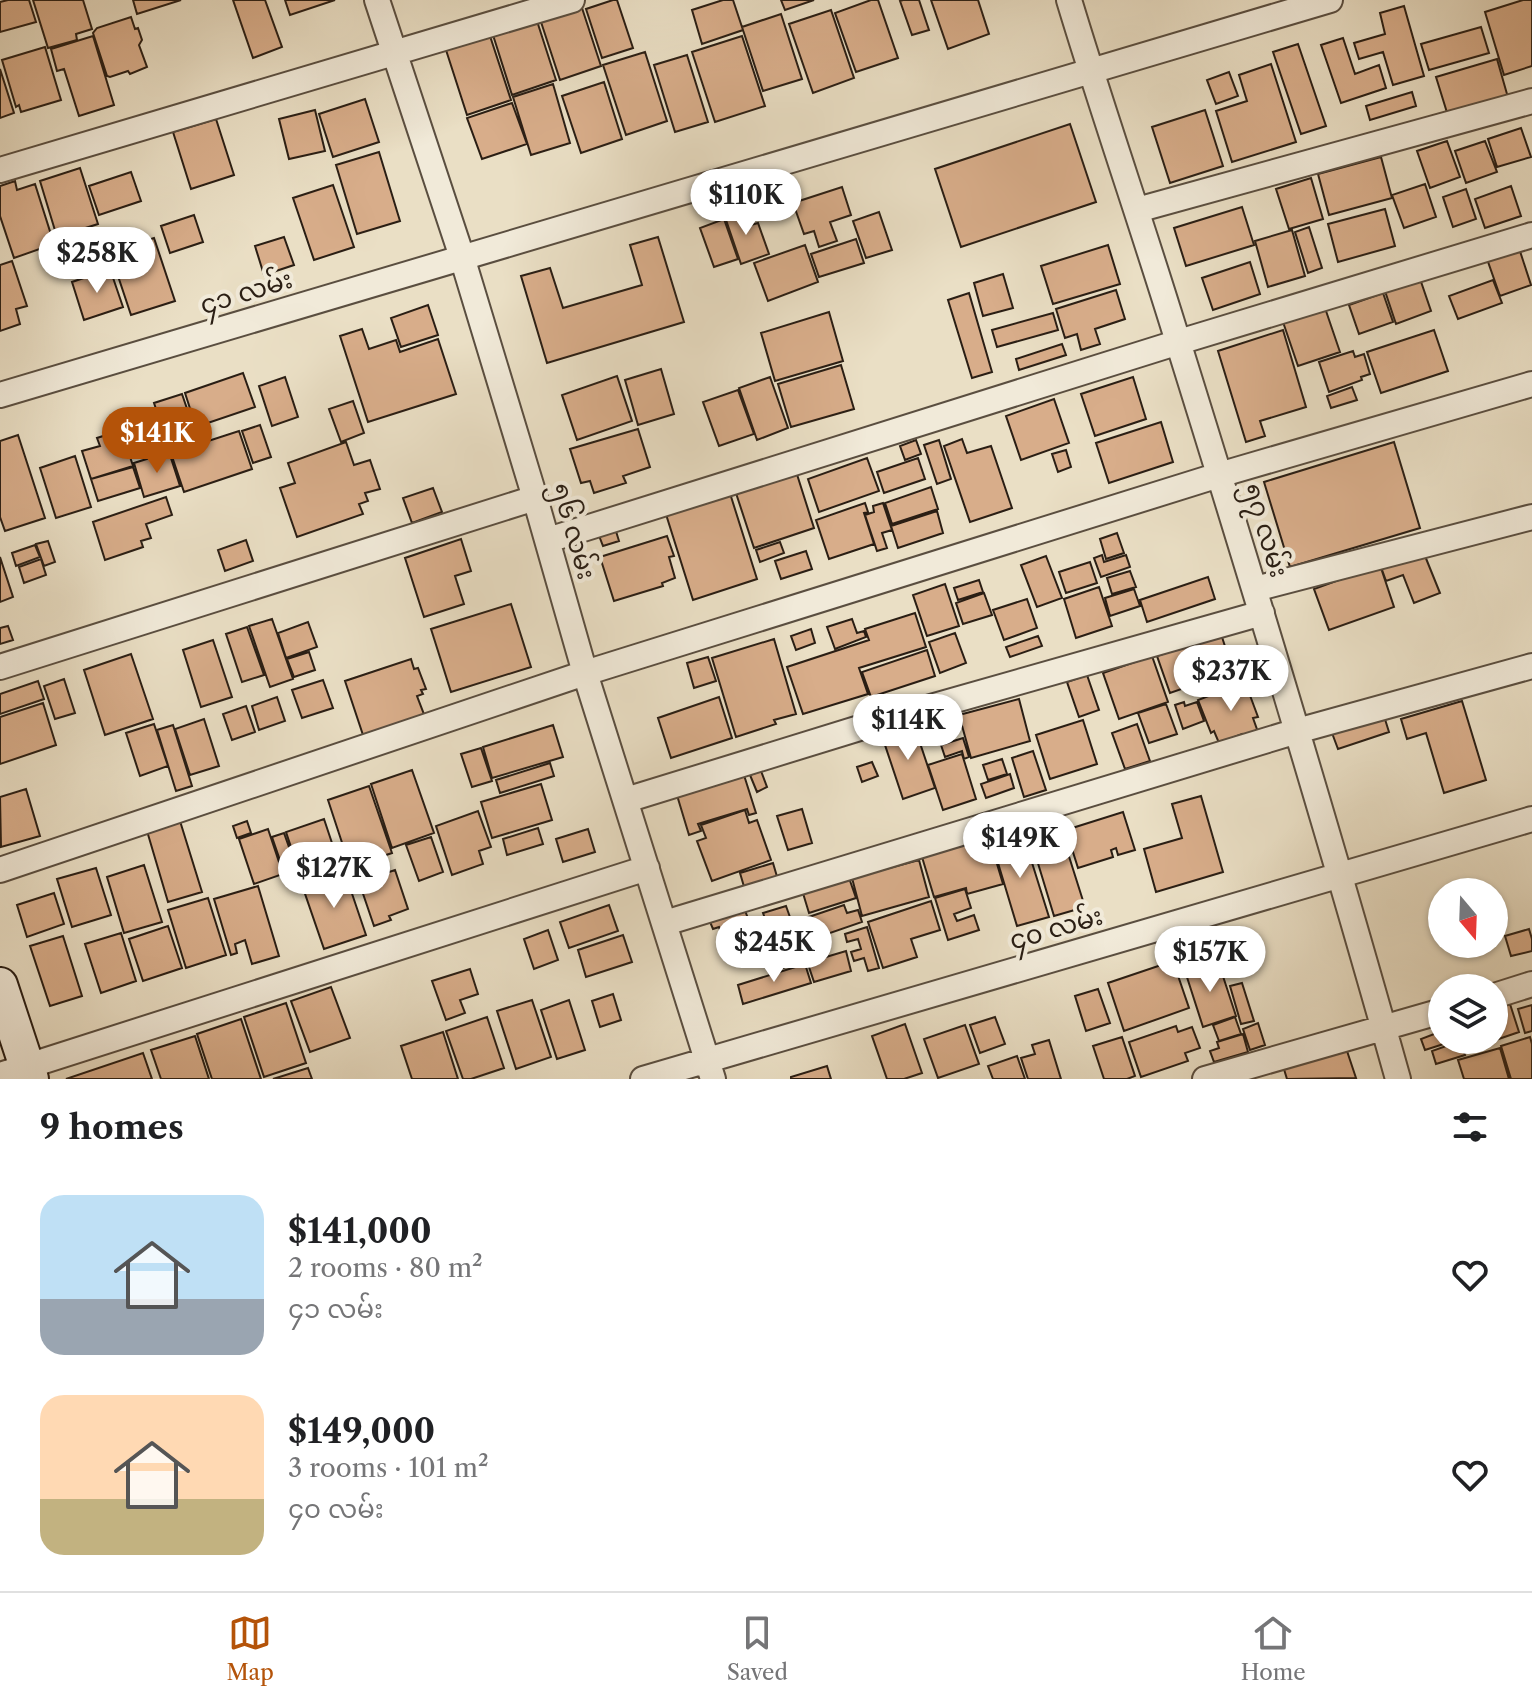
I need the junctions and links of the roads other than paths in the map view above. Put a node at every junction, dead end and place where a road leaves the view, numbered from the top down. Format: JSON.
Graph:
{"nodes":[{"id":1,"x":377,"y":0,"type":"edge"},
{"id":2,"x":572,"y":0,"type":"edge"},
{"id":3,"x":1069,"y":0,"type":"edge"},
{"id":4,"x":1330,"y":0,"type":"edge"},
{"id":5,"x":394,"y":53,"type":"junction"},
{"id":6,"x":1091,"y":70,"type":"junction"},
{"id":7,"x":1532,"y":101,"type":"edge"},
{"id":8,"x":0,"y":170,"type":"edge"},
{"id":9,"x":1137,"y":210,"type":"junction"},
{"id":10,"x":1532,"y":235,"type":"edge"},
{"id":11,"x":462,"y":257,"type":"junction"},
{"id":12,"x":1179,"y":342,"type":"junction"},
{"id":13,"x":1532,"y":384,"type":"edge"},
{"id":14,"x":0,"y":395,"type":"edge"},
{"id":15,"x":1219,"y":475,"type":"junction"},
{"id":16,"x":535,"y":498,"type":"junction"},
{"id":17,"x":1532,"y":517,"type":"edge"},
{"id":18,"x":548,"y":540,"type":"junction"},
{"id":19,"x":1255,"y":589,"type":"junction"},
{"id":20,"x":1262,"y":613,"type":"junction"},
{"id":21,"x":1532,"y":666,"type":"edge"},
{"id":22,"x":0,"y":667,"type":"edge"},
{"id":23,"x":585,"y":673,"type":"junction"},
{"id":24,"x":1297,"y":731,"type":"junction"},
{"id":25,"x":626,"y":800,"type":"junction"},
{"id":26,"x":1532,"y":819,"type":"edge"},
{"id":27,"x":647,"y":868,"type":"junction"},
{"id":28,"x":0,"y":870,"type":"edge"},
{"id":29,"x":1340,"y":874,"type":"junction"},
{"id":30,"x":665,"y":923,"type":"junction"},
{"id":31,"x":1532,"y":984,"type":"edge"},
{"id":32,"x":0,"y":985,"type":"edge"},
{"id":33,"x":1508,"y":992,"type":"edge"},
{"id":34,"x":1428,"y":1015,"type":"edge"},
{"id":35,"x":1384,"y":1029,"type":"junction"},
{"id":36,"x":710,"y":1069,"type":"edge"},
{"id":37,"x":19,"y":1074,"type":"edge"},
{"id":38,"x":643,"y":1079,"type":"edge"},
{"id":39,"x":1205,"y":1079,"type":"edge"},
{"id":40,"x":1398,"y":1079,"type":"edge"}],
"edges":[{"from":1,"to":5,"type":"street","name":"၅၆ လမ်း"},
{"from":2,"to":5,"type":"street"},
{"from":3,"to":6,"type":"street","name":"၅၇ လမ်း"},
{"from":4,"to":6,"type":"street"},
{"from":5,"to":8,"type":"street"},
{"from":5,"to":11,"type":"street","name":"၅၆ လမ်း"},
{"from":6,"to":9,"type":"street","name":"၅၇ လမ်း"},
{"from":6,"to":11,"type":"street","name":"၄၁ လမ်း"},
{"from":7,"to":9,"type":"street"},
{"from":9,"to":12,"type":"street","name":"၅၇ လမ်း"},
{"from":10,"to":12,"type":"street"},
{"from":11,"to":14,"type":"street","name":"၄၁ လမ်း"},
{"from":11,"to":16,"type":"street","name":"၅၆ လမ်း"},
{"from":12,"to":15,"type":"street","name":"၅၇ လမ်း"},
{"from":12,"to":18,"type":"street"},
{"from":13,"to":15,"type":"street"},
{"from":15,"to":19,"type":"street","name":"၅၇ လမ်း"},
{"from":15,"to":23,"type":"street"},
{"from":16,"to":18,"type":"street","name":"၅၆ လမ်း"},
{"from":16,"to":22,"type":"street"},
{"from":17,"to":19,"type":"street"},
{"from":18,"to":23,"type":"street","name":"၅၆ လမ်း"},
{"from":19,"to":20,"type":"street","name":"၅၇ လမ်း"},
{"from":20,"to":24,"type":"street","name":"၅၇ လမ်း"},
{"from":20,"to":25,"type":"street"},
{"from":21,"to":24,"type":"street"},
{"from":23,"to":25,"type":"street","name":"၅၆ လမ်း"},
{"from":23,"to":28,"type":"street"},
{"from":24,"to":29,"type":"street","name":"၅၇ လမ်း"},
{"from":24,"to":30,"type":"street"},
{"from":25,"to":27,"type":"street","name":"၅၆ လမ်း"},
{"from":26,"to":29,"type":"street","name":"၄၀ လမ်း"},
{"from":27,"to":30,"type":"street","name":"၅၆ လမ်း"},
{"from":27,"to":37,"type":"street"},
{"from":29,"to":35,"type":"street","name":"၅၇ လမ်း"},
{"from":29,"to":36,"type":"street","name":"၄၀ လမ်း"},
{"from":30,"to":36,"type":"street","name":"၅၆ လမ်း"},
{"from":31,"to":33,"type":"street"},
{"from":32,"to":37,"type":"main road"},
{"from":34,"to":35,"type":"street"},
{"from":35,"to":39,"type":"street"},
{"from":35,"to":40,"type":"street","name":"၅၇ လမ်း"},
{"from":36,"to":38,"type":"street","name":"၄၀ လမ်း"}]}
